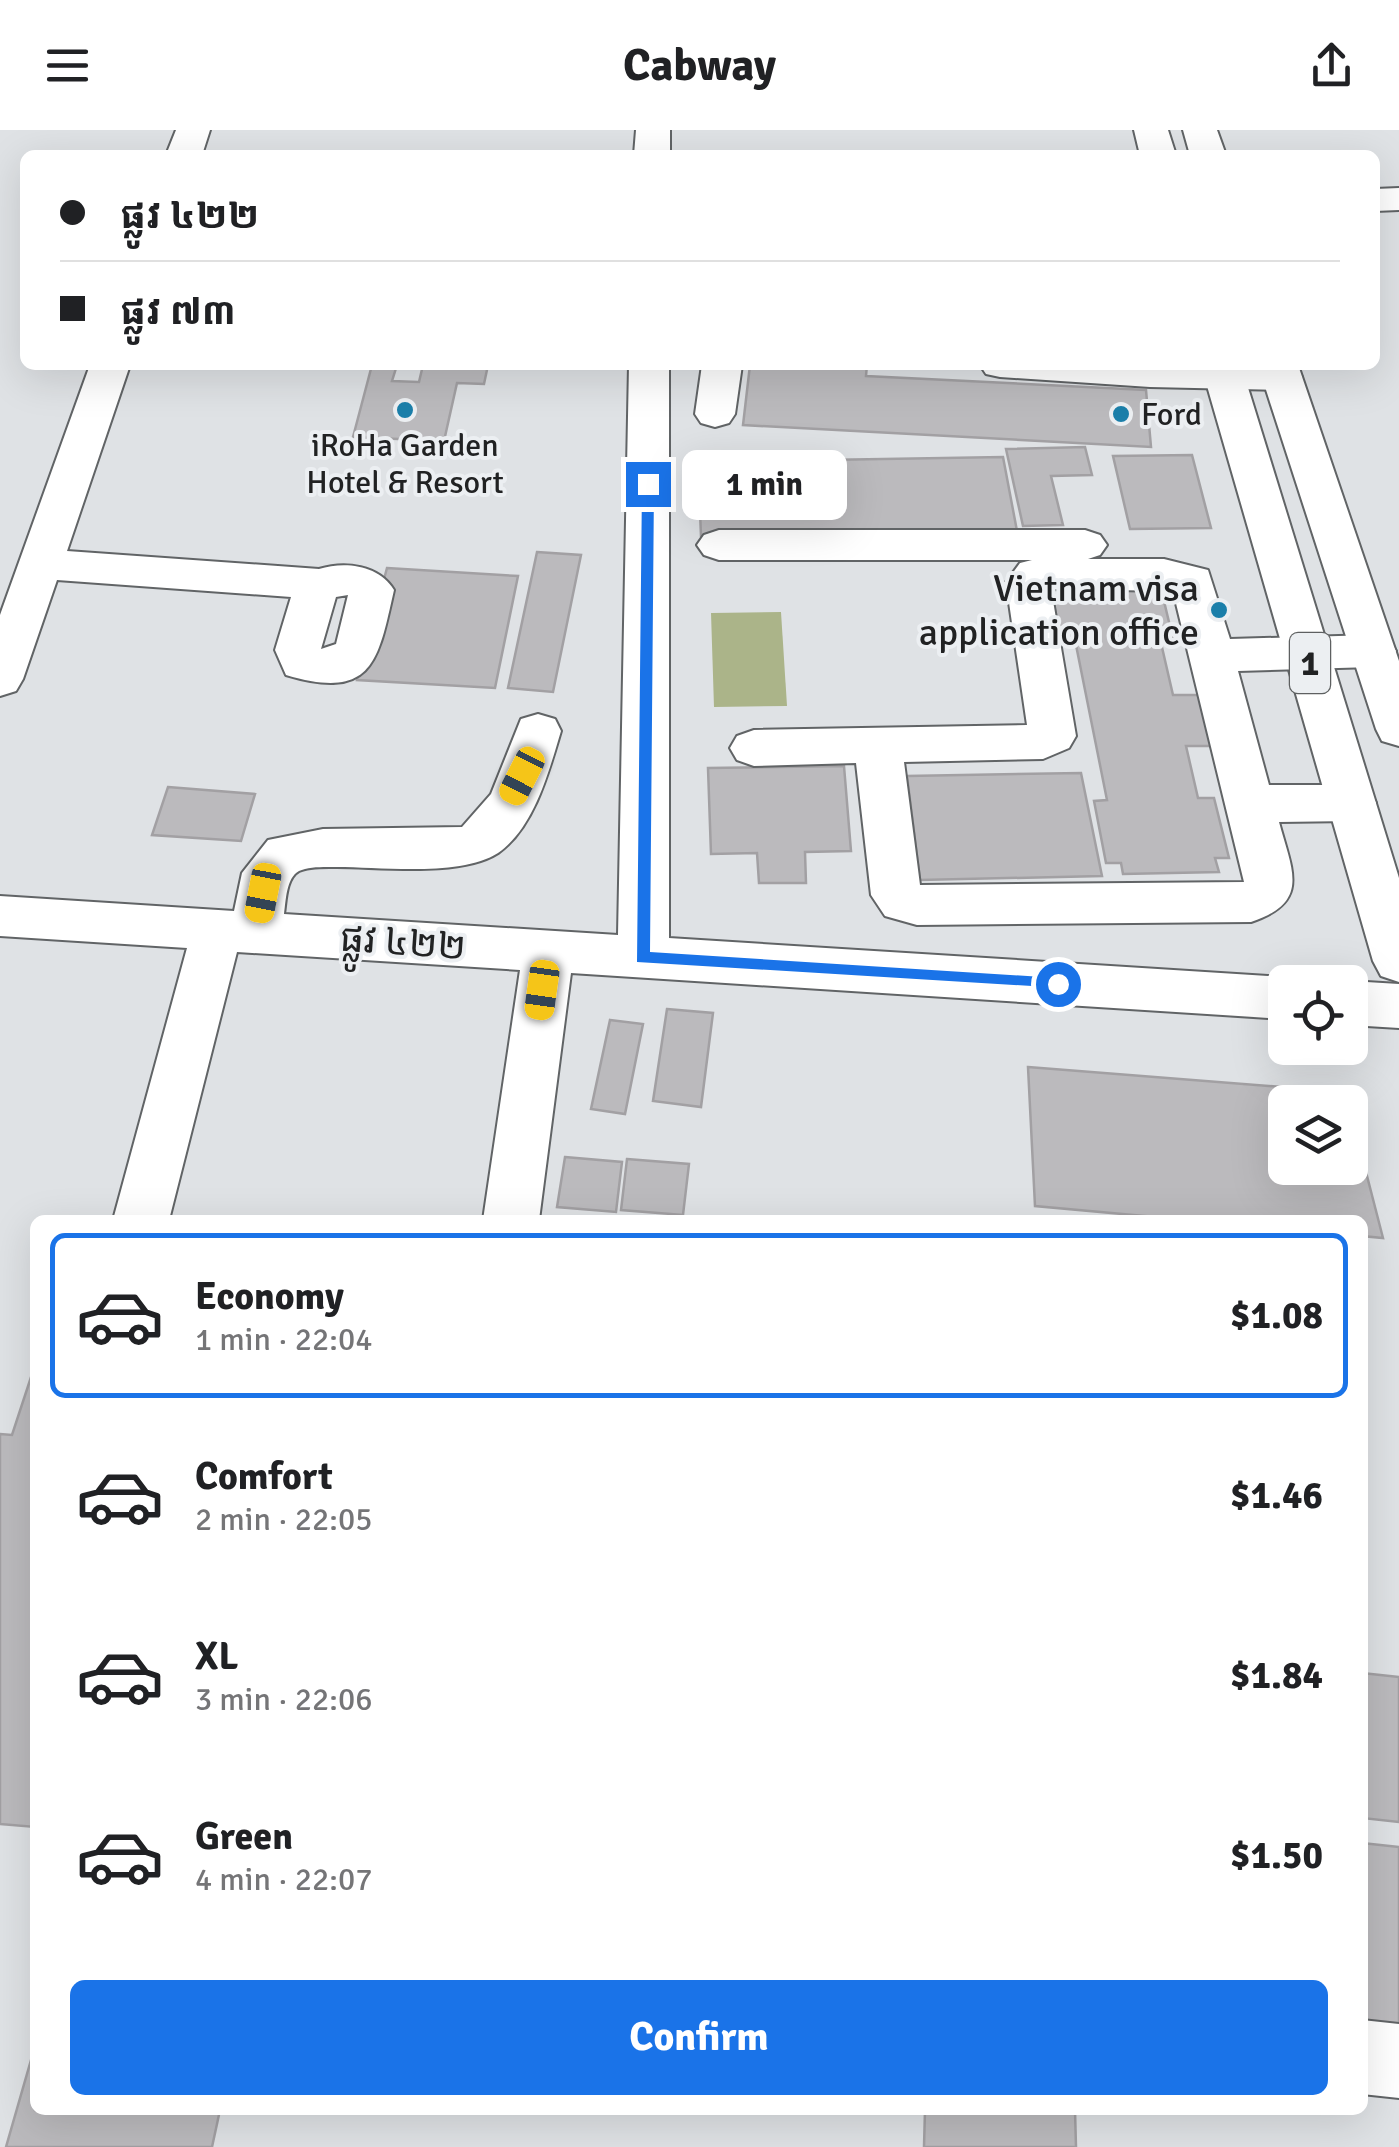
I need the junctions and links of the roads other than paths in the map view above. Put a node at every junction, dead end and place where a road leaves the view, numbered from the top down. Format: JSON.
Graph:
{"nodes":[{"id":1,"x":108,"y":370,"type":"edge"},
{"id":2,"x":649,"y":370,"type":"edge"},
{"id":3,"x":721,"y":370,"type":"edge"},
{"id":4,"x":1186,"y":370,"type":"edge"},
{"id":5,"x":1223,"y":371,"type":"edge"},
{"id":6,"x":1280,"y":371,"type":"edge"},
{"id":7,"x":716,"y":414,"type":"dead end"},
{"id":8,"x":720,"y":545,"type":"dead end"},
{"id":9,"x":40,"y":564,"type":"junction"},
{"id":10,"x":1192,"y":581,"type":"junction"},
{"id":11,"x":319,"y":584,"type":"dead end"},
{"id":12,"x":1373,"y":651,"type":"junction"},
{"id":13,"x":1307,"y":653,"type":"junction"},
{"id":14,"x":1212,"y":656,"type":"junction"},
{"id":15,"x":0,"y":679,"type":"edge"},
{"id":16,"x":1399,"y":729,"type":"edge"},
{"id":17,"x":538,"y":730,"type":"dead end"},
{"id":18,"x":878,"y":746,"type":"junction"},
{"id":19,"x":754,"y":748,"type":"dead end"},
{"id":20,"x":1352,"y":803,"type":"junction"},
{"id":21,"x":1250,"y":804,"type":"junction"},
{"id":22,"x":0,"y":916,"type":"edge"},
{"id":23,"x":236,"y":931,"type":"junction"},
{"id":24,"x":548,"y":951,"type":"junction"},
{"id":25,"x":643,"y":958,"type":"junction"},
{"id":26,"x":1399,"y":961,"type":"edge"},
{"id":27,"x":1268,"y":997,"type":"edge"},
{"id":28,"x":1368,"y":1003,"type":"edge"},
{"id":29,"x":1399,"y":1006,"type":"edge"},
{"id":30,"x":143,"y":1215,"type":"edge"},
{"id":31,"x":511,"y":1215,"type":"edge"},
{"id":32,"x":1368,"y":2058,"type":"edge"},
{"id":33,"x":1399,"y":2061,"type":"edge"}],
"edges":[{"from":1,"to":9,"type":"main road"},
{"from":2,"to":25,"type":"main road"},
{"from":3,"to":7,"type":"main road"},
{"from":4,"to":5,"type":"main road"},
{"from":5,"to":6,"type":"main road"},
{"from":5,"to":13,"type":"main road","number":"1"},
{"from":6,"to":12,"type":"main road","number":"1"},
{"from":8,"to":10,"type":"main road"},
{"from":9,"to":11,"type":"main road"},
{"from":9,"to":15,"type":"main road"},
{"from":10,"to":14,"type":"main road"},
{"from":10,"to":18,"type":"main road"},
{"from":12,"to":13,"type":"main road"},
{"from":12,"to":16,"type":"main road","number":"1"},
{"from":13,"to":14,"type":"main road"},
{"from":13,"to":20,"type":"main road","number":"1"},
{"from":14,"to":21,"type":"main road"},
{"from":17,"to":23,"type":"main road"},
{"from":18,"to":19,"type":"main road"},
{"from":18,"to":21,"type":"main road"},
{"from":20,"to":21,"type":"main road"},
{"from":20,"to":26,"type":"main road","number":"1"},
{"from":22,"to":23,"type":"main road","name":"ផ្លូវ ៤២២"},
{"from":23,"to":24,"type":"main road","name":"ផ្លូវ ៤២២"},
{"from":23,"to":30,"type":"main road"},
{"from":24,"to":25,"type":"main road","name":"ផ្លូវ ៤២២"},
{"from":24,"to":31,"type":"main road"},
{"from":25,"to":27,"type":"main road","name":"ផ្លូវ ៤២២"},
{"from":28,"to":29,"type":"main road"},
{"from":32,"to":33,"type":"main road"}]}
